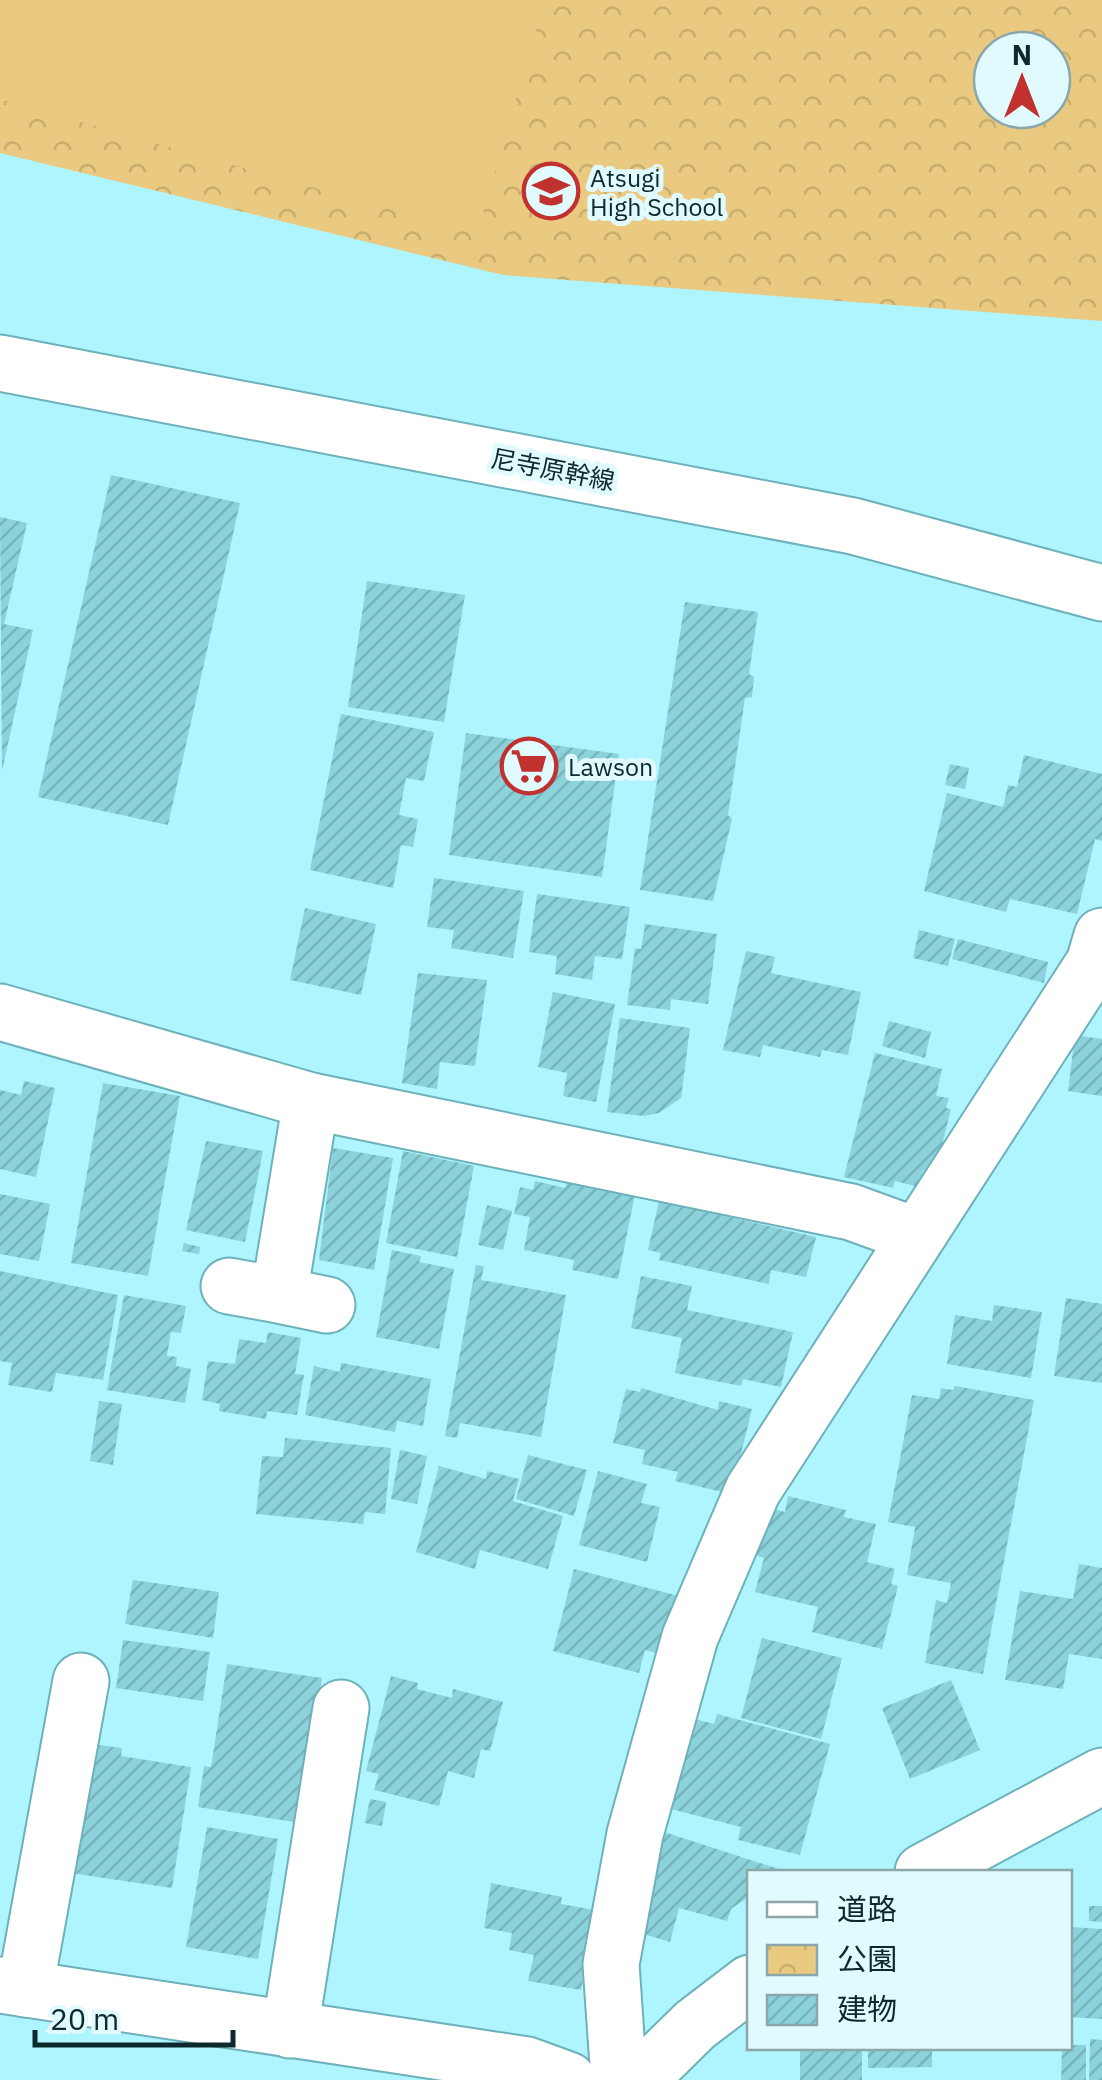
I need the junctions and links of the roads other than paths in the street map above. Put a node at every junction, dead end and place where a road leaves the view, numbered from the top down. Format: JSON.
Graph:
{"nodes":[{"id":1,"x":0,"y":363,"type":"edge"},
{"id":2,"x":1102,"y":592,"type":"edge"},
{"id":3,"x":1100,"y":950,"type":"edge"},
{"id":4,"x":0,"y":1012,"type":"edge"},
{"id":5,"x":311,"y":1101,"type":"junction"},
{"id":6,"x":916,"y":1236,"type":"junction"},
{"id":7,"x":278,"y":1295,"type":"dead end"},
{"id":8,"x":82,"y":1682,"type":"dead end"},
{"id":9,"x":341,"y":1708,"type":"dead end"},
{"id":10,"x":1102,"y":1776,"type":"edge"},
{"id":11,"x":927,"y":1870,"type":"edge"},
{"id":12,"x":747,"y":1986,"type":"edge"},
{"id":13,"x":12,"y":1987,"type":"edge"},
{"id":14,"x":290,"y":2030,"type":"junction"},
{"id":15,"x":568,"y":2080,"type":"edge"},
{"id":16,"x":620,"y":2080,"type":"edge"},
{"id":17,"x":639,"y":2080,"type":"edge"}],
"edges":[{"from":1,"to":2,"type":"street","name":"尼寺原幹線"},
{"from":3,"to":6,"type":"street"},
{"from":4,"to":5,"type":"street"},
{"from":5,"to":6,"type":"street"},
{"from":5,"to":7,"type":"street"},
{"from":6,"to":16,"type":"street"},
{"from":8,"to":13,"type":"street"},
{"from":9,"to":14,"type":"street"},
{"from":10,"to":11,"type":"street"},
{"from":12,"to":17,"type":"street"},
{"from":13,"to":14,"type":"street"},
{"from":14,"to":15,"type":"street"}]}
